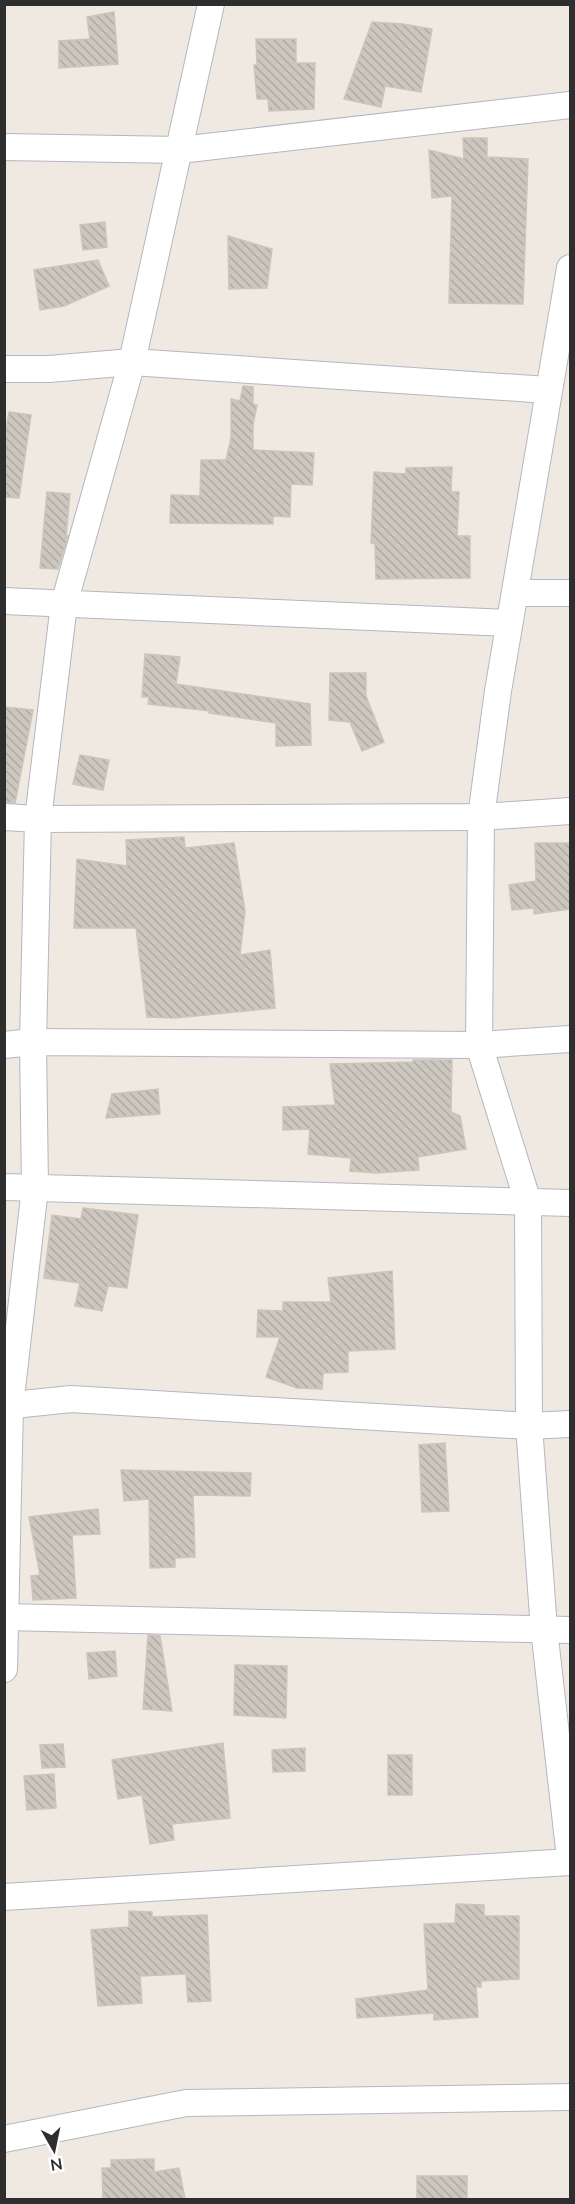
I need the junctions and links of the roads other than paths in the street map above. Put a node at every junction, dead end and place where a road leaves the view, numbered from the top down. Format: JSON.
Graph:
{"nodes":[{"id":1,"x":211,"y":4,"type":"edge"},
{"id":2,"x":570,"y":105,"type":"edge"},
{"id":3,"x":4,"y":147,"type":"edge"},
{"id":4,"x":180,"y":150,"type":"junction"},
{"id":5,"x":570,"y":268,"type":"edge"},
{"id":6,"x":569,"y":294,"type":"edge"},
{"id":7,"x":132,"y":362,"type":"junction"},
{"id":8,"x":4,"y":369,"type":"edge"},
{"id":9,"x":548,"y":390,"type":"junction"},
{"id":10,"x":516,"y":593,"type":"junction"},
{"id":11,"x":570,"y":593,"type":"edge"},
{"id":12,"x":4,"y":601,"type":"edge"},
{"id":13,"x":64,"y":604,"type":"junction"},
{"id":14,"x":509,"y":624,"type":"junction"},
{"id":15,"x":570,"y":811,"type":"edge"},
{"id":16,"x":4,"y":817,"type":"edge"},
{"id":17,"x":481,"y":817,"type":"junction"},
{"id":18,"x":38,"y":819,"type":"junction"},
{"id":19,"x":570,"y":1039,"type":"edge"},
{"id":20,"x":33,"y":1042,"type":"junction"},
{"id":21,"x":4,"y":1046,"type":"edge"},
{"id":22,"x":479,"y":1046,"type":"junction"},
{"id":23,"x":4,"y":1186,"type":"edge"},
{"id":24,"x":35,"y":1188,"type":"junction"},
{"id":25,"x":528,"y":1202,"type":"junction"},
{"id":26,"x":570,"y":1203,"type":"edge"},
{"id":27,"x":7,"y":1406,"type":"edge"},
{"id":28,"x":570,"y":1424,"type":"edge"},
{"id":29,"x":529,"y":1426,"type":"junction"},
{"id":30,"x":5,"y":1617,"type":"edge"},
{"id":31,"x":544,"y":1629,"type":"junction"},
{"id":32,"x":570,"y":1630,"type":"edge"},
{"id":33,"x":4,"y":1669,"type":"edge"},
{"id":34,"x":570,"y":1860,"type":"edge"},
{"id":35,"x":4,"y":1897,"type":"edge"},
{"id":36,"x":570,"y":2097,"type":"edge"},
{"id":37,"x":4,"y":2139,"type":"edge"}],
"edges":[{"from":1,"to":4,"type":"street"},
{"from":2,"to":4,"type":"street"},
{"from":3,"to":4,"type":"street"},
{"from":4,"to":7,"type":"street"},
{"from":5,"to":6,"type":"street"},
{"from":6,"to":9,"type":"street"},
{"from":7,"to":8,"type":"street"},
{"from":7,"to":9,"type":"street"},
{"from":7,"to":13,"type":"street"},
{"from":9,"to":10,"type":"street"},
{"from":10,"to":11,"type":"street"},
{"from":10,"to":14,"type":"street"},
{"from":12,"to":13,"type":"street"},
{"from":13,"to":14,"type":"street"},
{"from":13,"to":18,"type":"street"},
{"from":14,"to":17,"type":"street"},
{"from":15,"to":17,"type":"street"},
{"from":16,"to":18,"type":"street"},
{"from":17,"to":18,"type":"street"},
{"from":17,"to":22,"type":"street"},
{"from":18,"to":20,"type":"street"},
{"from":19,"to":22,"type":"street"},
{"from":20,"to":21,"type":"street"},
{"from":20,"to":22,"type":"street"},
{"from":20,"to":24,"type":"street"},
{"from":22,"to":25,"type":"street"},
{"from":23,"to":24,"type":"street"},
{"from":24,"to":25,"type":"street"},
{"from":24,"to":27,"type":"street"},
{"from":25,"to":26,"type":"street"},
{"from":25,"to":29,"type":"street"},
{"from":27,"to":29,"type":"street"},
{"from":27,"to":30,"type":"street"},
{"from":28,"to":29,"type":"street"},
{"from":29,"to":31,"type":"street"},
{"from":30,"to":31,"type":"street"},
{"from":30,"to":33,"type":"street"},
{"from":31,"to":32,"type":"street"},
{"from":31,"to":34,"type":"street"},
{"from":34,"to":35,"type":"street"},
{"from":36,"to":37,"type":"street"}]}
